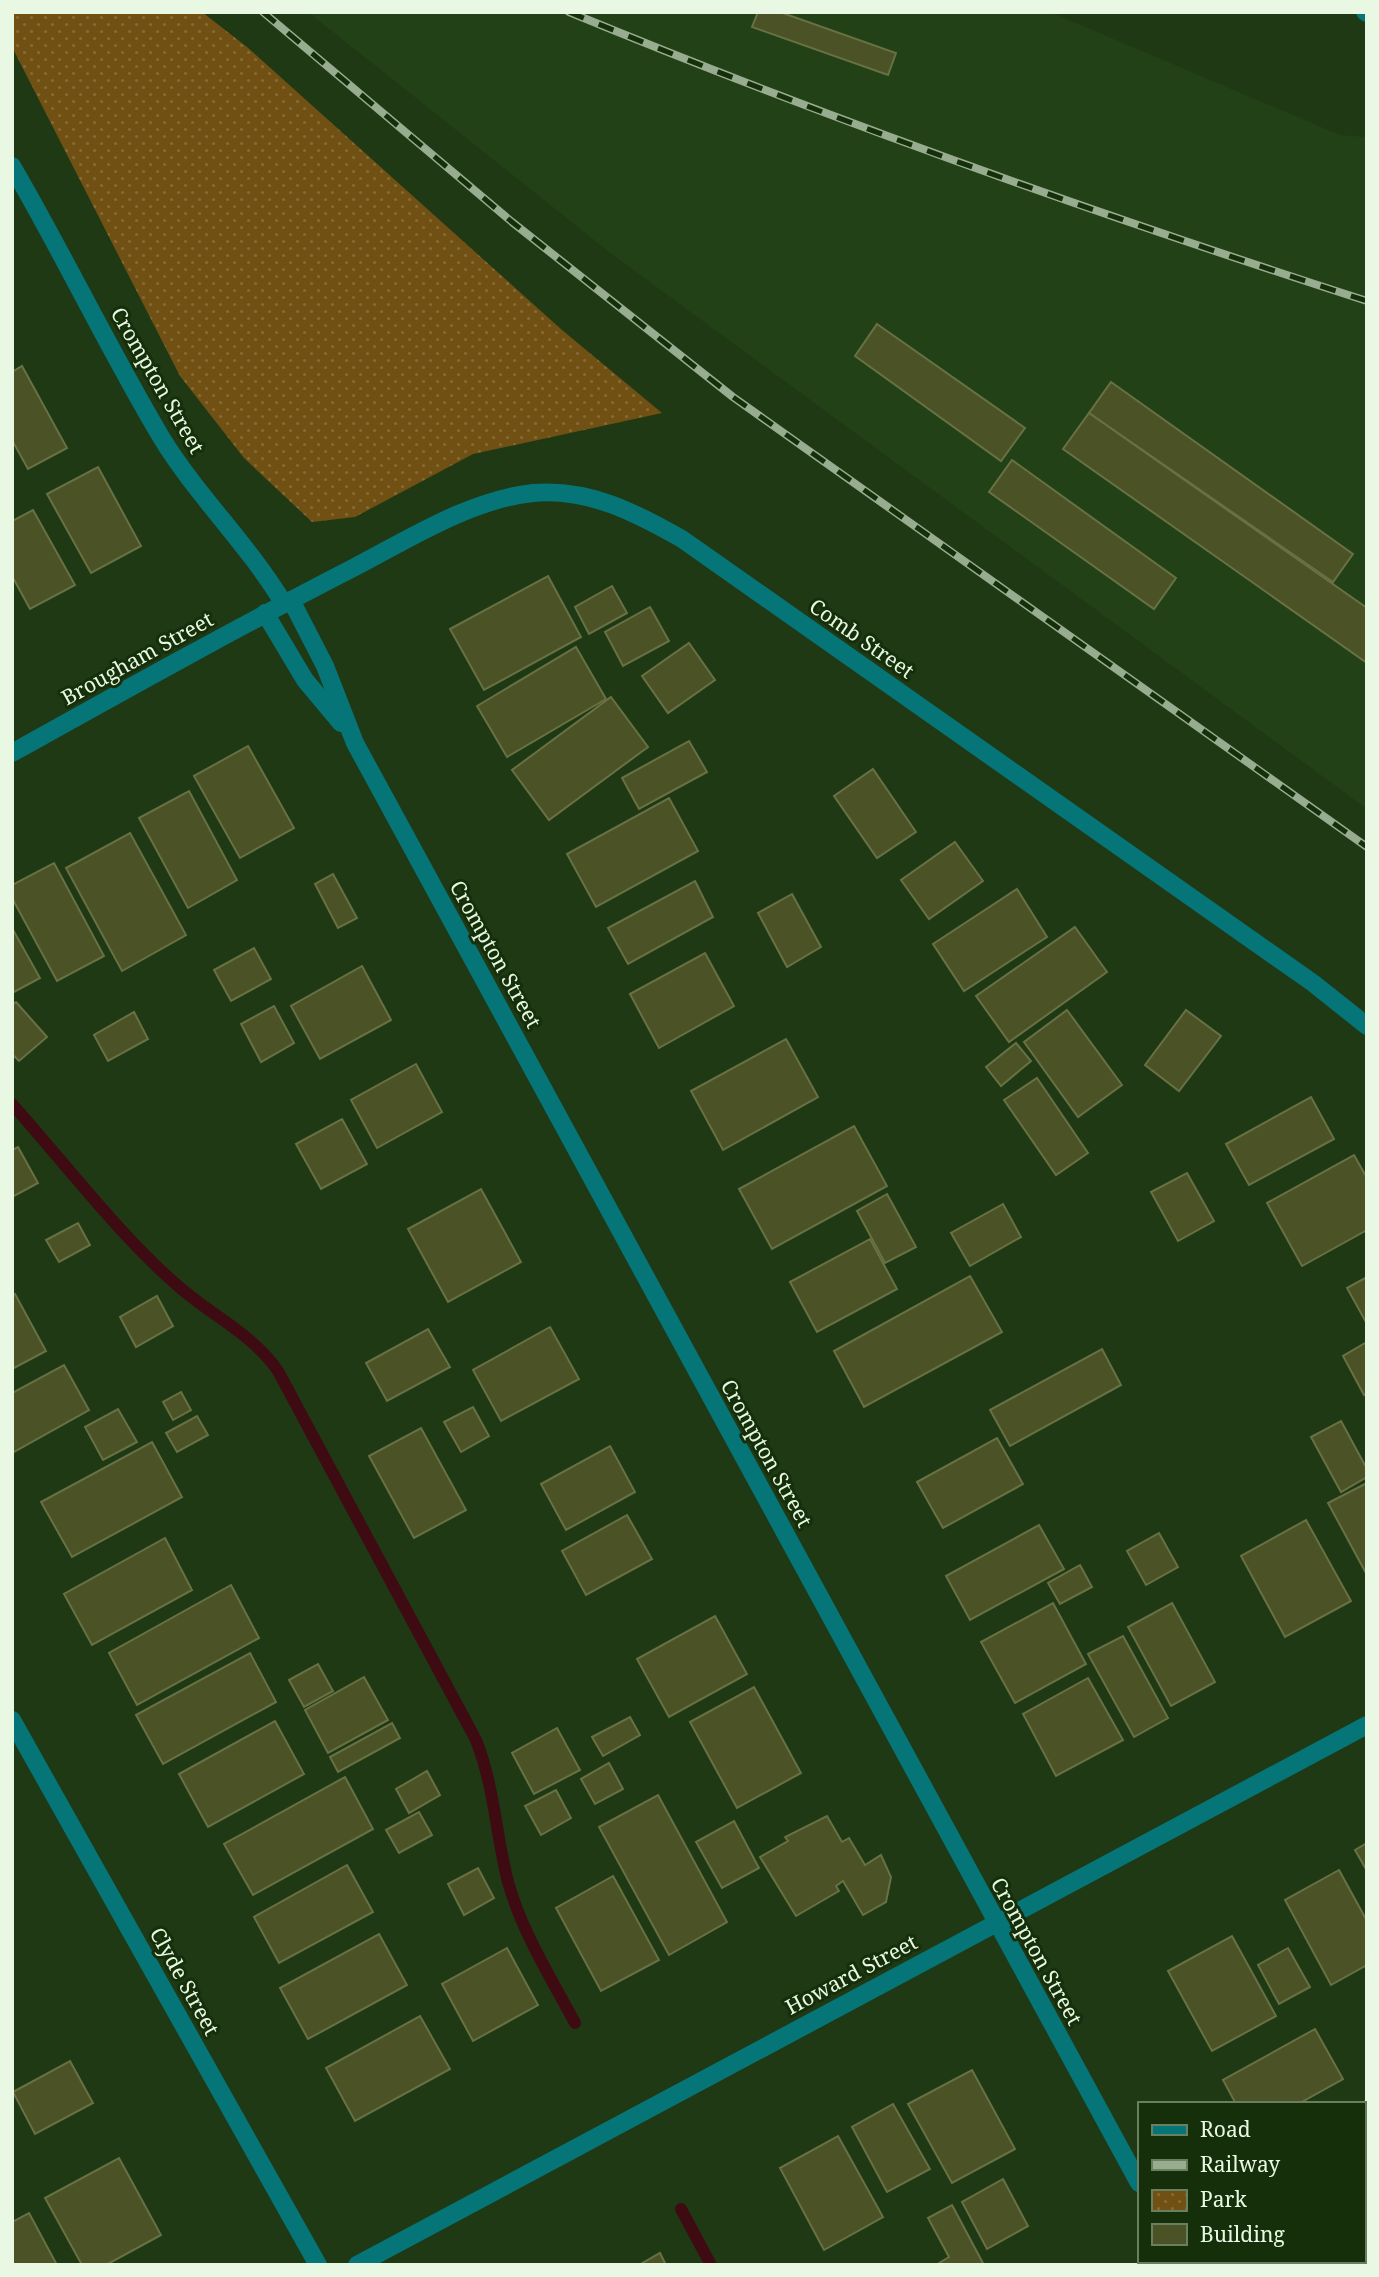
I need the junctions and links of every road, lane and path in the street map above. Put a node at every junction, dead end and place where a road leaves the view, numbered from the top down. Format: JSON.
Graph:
{"nodes":[{"id":1,"x":12,"y":166,"type":"edge"},
{"id":2,"x":287,"y":602,"type":"junction"},
{"id":3,"x":265,"y":613,"type":"junction"},
{"id":4,"x":355,"y":743,"type":"junction"},
{"id":5,"x":12,"y":753,"type":"edge"},
{"id":6,"x":1367,"y":1026,"type":"edge"},
{"id":7,"x":12,"y":1720,"type":"edge"},
{"id":8,"x":1367,"y":1725,"type":"edge"},
{"id":9,"x":996,"y":1923,"type":"junction"},
{"id":10,"x":1138,"y":2181,"type":"edge"},
{"id":11,"x":318,"y":2265,"type":"edge"},
{"id":12,"x":357,"y":2265,"type":"edge"}],
"edges":[{"from":1,"to":2,"type":"street","name":"Crompton Street"},
{"from":2,"to":3,"type":"street","name":"Brougham Street"},
{"from":2,"to":4,"type":"street","name":"Crompton Street"},
{"from":2,"to":6,"type":"street","name":"Comb Street"},
{"from":3,"to":4,"type":"street","name":"Crompton Street"},
{"from":3,"to":5,"type":"street","name":"Brougham Street"},
{"from":4,"to":9,"type":"street","name":"Crompton Street"},
{"from":7,"to":11,"type":"street","name":"Clyde Street"},
{"from":8,"to":9,"type":"street","name":"Howard Street"},
{"from":9,"to":10,"type":"street","name":"Crompton Street"},
{"from":9,"to":12,"type":"street","name":"Howard Street"}]}
